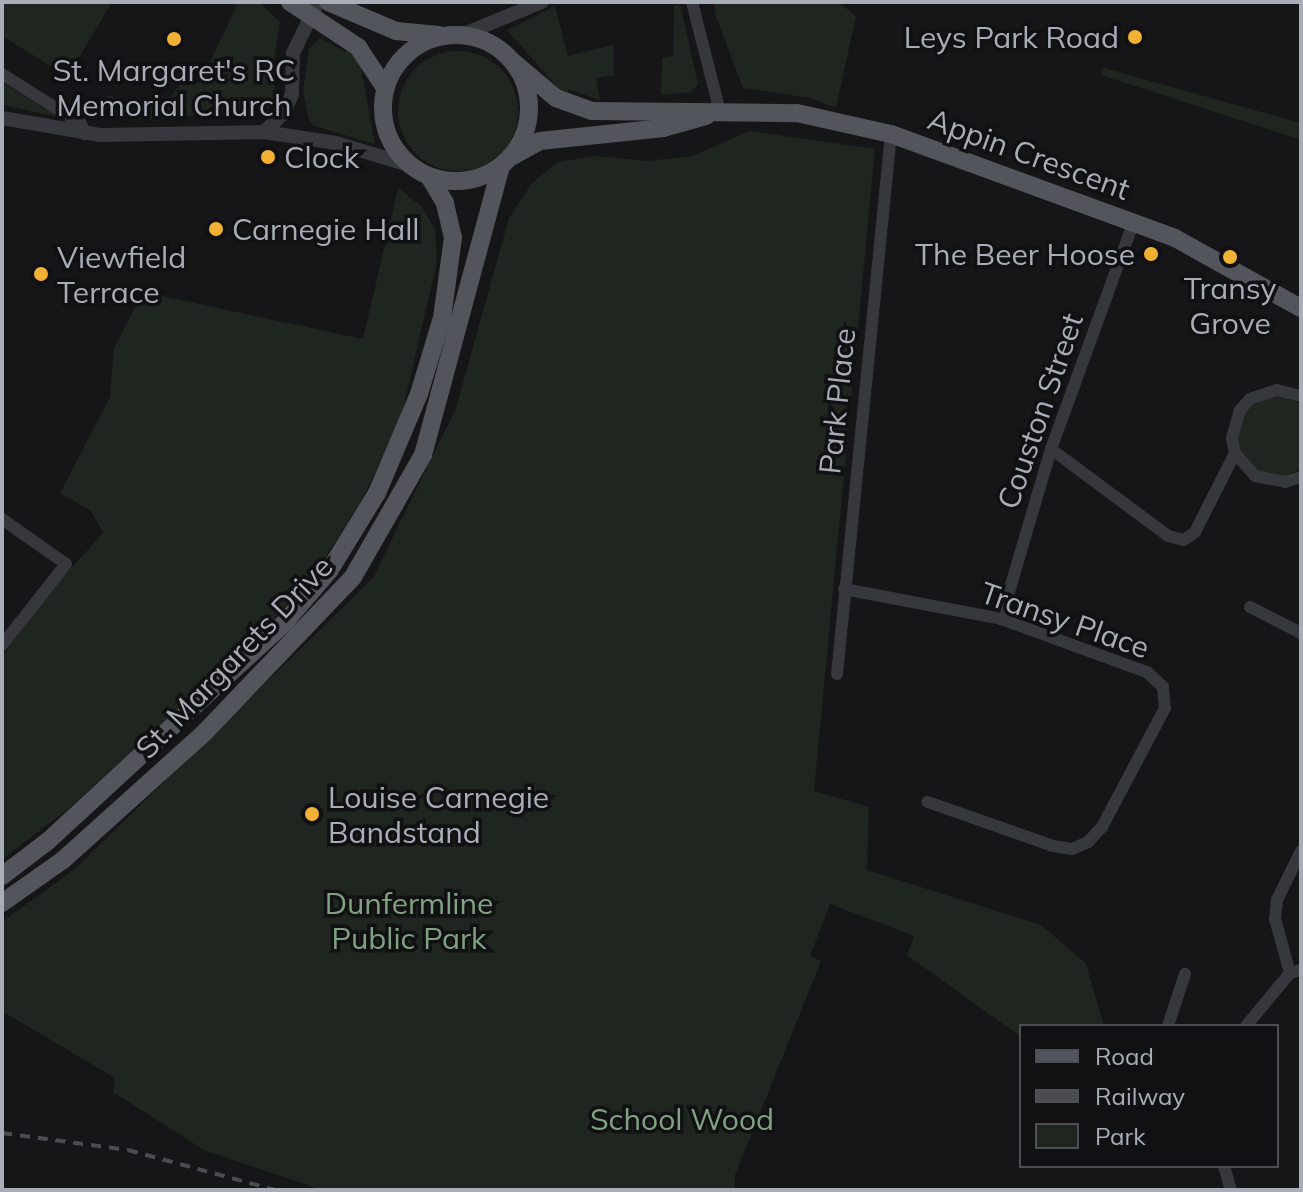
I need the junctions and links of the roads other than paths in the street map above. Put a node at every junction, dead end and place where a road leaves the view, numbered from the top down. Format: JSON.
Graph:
{"nodes":[{"id":1,"x":290,"y":2,"type":"edge"},
{"id":2,"x":328,"y":2,"type":"edge"},
{"id":3,"x":542,"y":2,"type":"edge"},
{"id":4,"x":692,"y":2,"type":"edge"},
{"id":5,"x":314,"y":7,"type":"edge"},
{"id":6,"x":464,"y":34,"type":"junction"},
{"id":7,"x":441,"y":36,"type":"junction"},
{"id":8,"x":511,"y":60,"type":"junction"},
{"id":9,"x":2,"y":74,"type":"edge"},
{"id":10,"x":385,"y":88,"type":"junction"},
{"id":11,"x":720,"y":112,"type":"junction"},
{"id":12,"x":2,"y":118,"type":"edge"},
{"id":13,"x":264,"y":132,"type":"junction"},
{"id":14,"x":85,"y":134,"type":"junction"},
{"id":15,"x":891,"y":134,"type":"junction"},
{"id":16,"x":504,"y":163,"type":"junction"},
{"id":17,"x":412,"y":166,"type":"junction"},
{"id":18,"x":429,"y":176,"type":"junction"},
{"id":19,"x":1134,"y":221,"type":"junction"},
{"id":20,"x":1301,"y":308,"type":"edge"},
{"id":21,"x":1301,"y":396,"type":"edge"},
{"id":22,"x":1051,"y":449,"type":"junction"},
{"id":23,"x":1235,"y":453,"type":"junction"},
{"id":24,"x":1301,"y":477,"type":"edge"},
{"id":25,"x":2,"y":519,"type":"edge"},
{"id":26,"x":844,"y":589,"type":"junction"},
{"id":27,"x":1250,"y":607,"type":"dead end"},
{"id":28,"x":1001,"y":619,"type":"junction"},
{"id":29,"x":1301,"y":633,"type":"edge"},
{"id":30,"x":2,"y":645,"type":"edge"},
{"id":31,"x":837,"y":674,"type":"dead end"},
{"id":32,"x":928,"y":802,"type":"dead end"},
{"id":33,"x":1301,"y":851,"type":"edge"},
{"id":34,"x":2,"y":876,"type":"edge"},
{"id":35,"x":2,"y":903,"type":"edge"},
{"id":36,"x":1296,"y":972,"type":"edge"},
{"id":37,"x":1185,"y":974,"type":"dead end"},
{"id":38,"x":1169,"y":1024,"type":"edge"},
{"id":39,"x":1248,"y":1024,"type":"edge"},
{"id":40,"x":1225,"y":1168,"type":"edge"},
{"id":41,"x":1231,"y":1190,"type":"edge"}],
"edges":[{"from":1,"to":5,"type":"main road"},
{"from":2,"to":7,"type":"main road"},
{"from":3,"to":6,"type":"street"},
{"from":4,"to":11,"type":"street"},
{"from":5,"to":10,"type":"main road"},
{"from":5,"to":13,"type":"street"},
{"from":6,"to":7,"type":"main road"},
{"from":6,"to":8,"type":"main road"},
{"from":7,"to":10,"type":"main road"},
{"from":8,"to":11,"type":"main road","name":"Appin Crescent"},
{"from":8,"to":16,"type":"main road"},
{"from":9,"to":14,"type":"street"},
{"from":10,"to":17,"type":"main road"},
{"from":11,"to":15,"type":"main road","name":"Appin Crescent"},
{"from":11,"to":16,"type":"main road","name":"Appin Crescent"},
{"from":12,"to":14,"type":"street"},
{"from":13,"to":14,"type":"street"},
{"from":13,"to":17,"type":"street"},
{"from":15,"to":19,"type":"main road","name":"Appin Crescent"},
{"from":15,"to":26,"type":"street","name":"Park Place"},
{"from":16,"to":18,"type":"main road"},
{"from":16,"to":35,"type":"main road","name":"St. Margarets Drive"},
{"from":17,"to":18,"type":"main road"},
{"from":18,"to":34,"type":"main road","name":"St. Margarets Drive"},
{"from":19,"to":20,"type":"main road","name":"Appin Crescent"},
{"from":19,"to":22,"type":"street","name":"Couston Street"},
{"from":21,"to":23,"type":"street"},
{"from":22,"to":23,"type":"street"},
{"from":22,"to":28,"type":"street","name":"Couston Street"},
{"from":23,"to":24,"type":"street"},
{"from":25,"to":30,"type":"street"},
{"from":26,"to":28,"type":"street","name":"Transy Place"},
{"from":26,"to":31,"type":"street","name":"Park Place"},
{"from":27,"to":29,"type":"street"},
{"from":28,"to":32,"type":"street","name":"Transy Place"},
{"from":33,"to":36,"type":"street"},
{"from":36,"to":39,"type":"street"},
{"from":37,"to":38,"type":"street"},
{"from":40,"to":41,"type":"street"}]}
